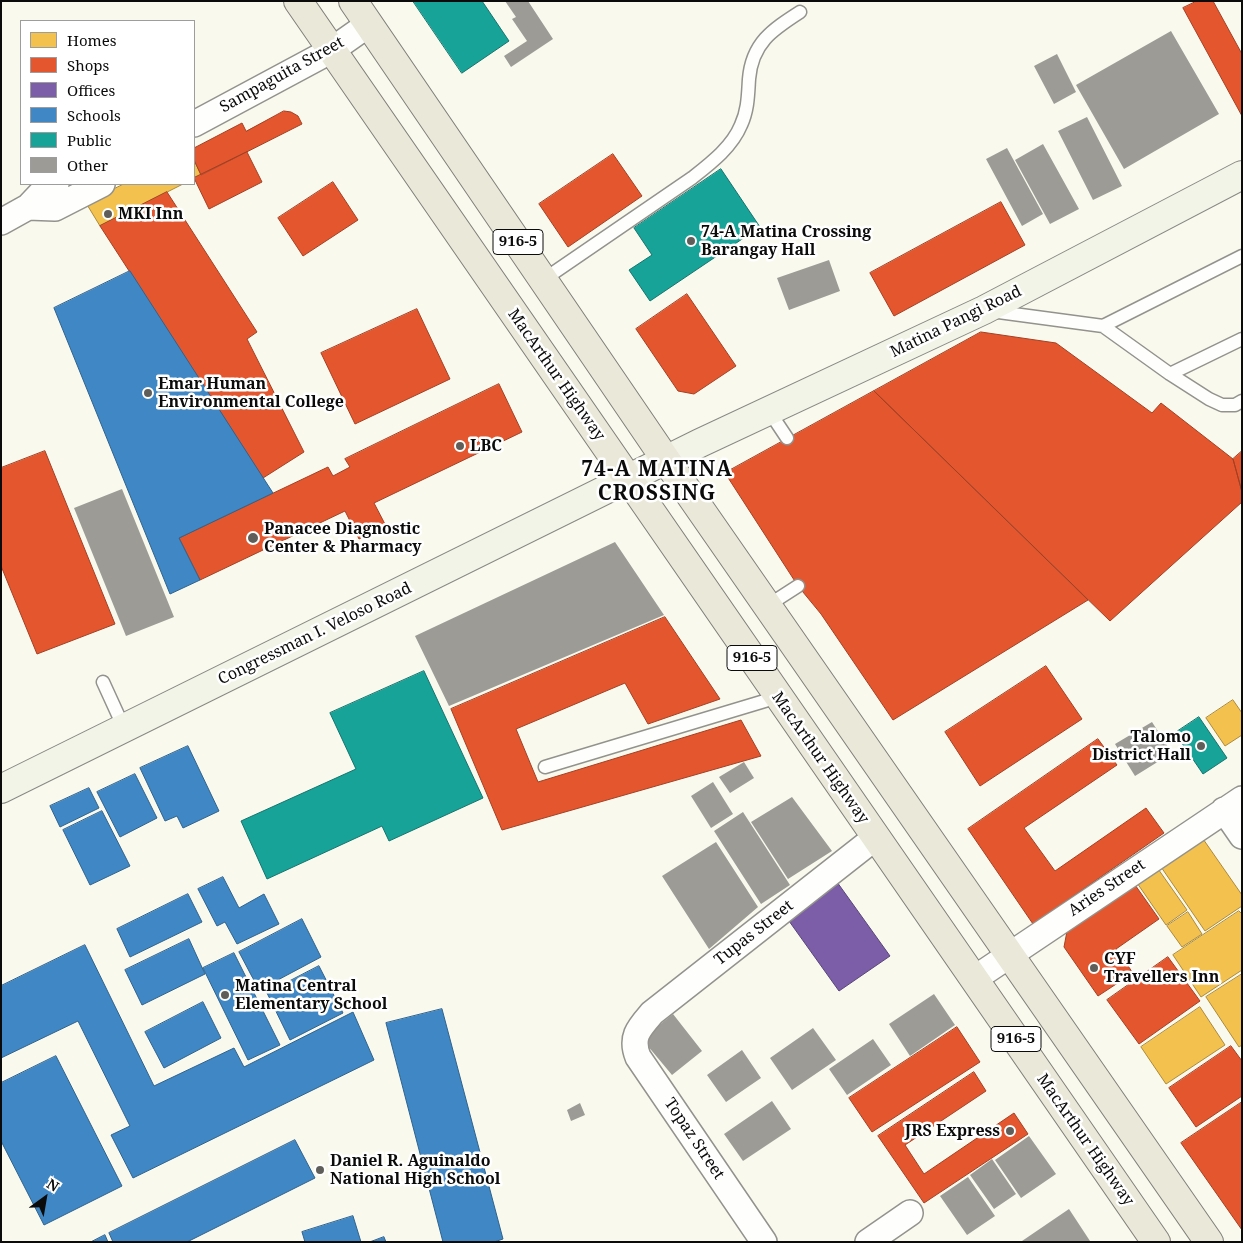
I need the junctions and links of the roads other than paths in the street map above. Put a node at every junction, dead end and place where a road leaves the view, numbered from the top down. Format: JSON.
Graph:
{"nodes":[{"id":1,"x":298,"y":1,"type":"edge"},
{"id":2,"x":353,"y":1,"type":"edge"},
{"id":3,"x":800,"y":12,"type":"dead end"},
{"id":4,"x":369,"y":24,"type":"junction"},
{"id":5,"x":332,"y":50,"type":"junction"},
{"id":6,"x":195,"y":123,"type":"edge"},
{"id":7,"x":1242,"y":174,"type":"edge"},
{"id":8,"x":54,"y":185,"type":"edge"},
{"id":9,"x":100,"y":185,"type":"edge"},
{"id":10,"x":28,"y":207,"type":"junction"},
{"id":11,"x":1,"y":222,"type":"edge"},
{"id":12,"x":1242,"y":256,"type":"edge"},
{"id":13,"x":543,"y":280,"type":"junction"},
{"id":14,"x":984,"y":310,"type":"junction"},
{"id":15,"x":1103,"y":326,"type":"junction"},
{"id":16,"x":1242,"y":339,"type":"edge"},
{"id":17,"x":1170,"y":374,"type":"junction"},
{"id":18,"x":1242,"y":401,"type":"edge"},
{"id":19,"x":769,"y":411,"type":"junction"},
{"id":20,"x":788,"y":438,"type":"dead end"},
{"id":21,"x":666,"y":460,"type":"junction"},
{"id":22,"x":628,"y":479,"type":"junction"},
{"id":23,"x":798,"y":586,"type":"dead end"},
{"id":24,"x":768,"y":606,"type":"junction"},
{"id":25,"x":103,"y":682,"type":"dead end"},
{"id":26,"x":778,"y":696,"type":"junction"},
{"id":27,"x":124,"y":728,"type":"junction"},
{"id":28,"x":545,"y":767,"type":"dead end"},
{"id":29,"x":1,"y":789,"type":"edge"},
{"id":30,"x":1233,"y":805,"type":"edge"},
{"id":31,"x":1242,"y":836,"type":"edge"},
{"id":32,"x":876,"y":837,"type":"junction"},
{"id":33,"x":1009,"y":954,"type":"junction"},
{"id":34,"x":974,"y":979,"type":"junction"},
{"id":35,"x":637,"y":1033,"type":"joint"},
{"id":36,"x":910,"y":1214,"type":"dead end"},
{"id":37,"x":764,"y":1242,"type":"edge"},
{"id":38,"x":868,"y":1242,"type":"edge"},
{"id":39,"x":1156,"y":1242,"type":"edge"},
{"id":40,"x":1209,"y":1242,"type":"edge"}],
"edges":[{"from":1,"to":5,"type":"main road","name":"MacArthur Highway","number":"916-5"},
{"from":2,"to":4,"type":"main road","number":"916-5"},
{"from":3,"to":13,"type":"lane"},
{"from":4,"to":5,"type":"street","name":"Sampaguita Street"},
{"from":4,"to":13,"type":"main road","number":"916-5"},
{"from":5,"to":6,"type":"street","name":"Sampaguita Street"},
{"from":5,"to":22,"type":"main road","name":"MacArthur Highway","number":"916-5"},
{"from":7,"to":14,"type":"main road","name":"Matina Pangi Road"},
{"from":8,"to":10,"type":"street"},
{"from":9,"to":10,"type":"street"},
{"from":10,"to":11,"type":"street"},
{"from":12,"to":15,"type":"lane"},
{"from":13,"to":21,"type":"main road","number":"916-5"},
{"from":14,"to":15,"type":"lane"},
{"from":14,"to":19,"type":"main road","name":"Matina Pangi Road"},
{"from":15,"to":17,"type":"lane"},
{"from":16,"to":17,"type":"lane"},
{"from":17,"to":18,"type":"lane"},
{"from":19,"to":20,"type":"lane"},
{"from":19,"to":21,"type":"main road","name":"Matina Pangi Road"},
{"from":21,"to":22,"type":"main road","name":"Congressman I. Veloso Road"},
{"from":21,"to":24,"type":"main road","number":"916-5"},
{"from":22,"to":26,"type":"main road","name":"MacArthur Highway","number":"916-5"},
{"from":22,"to":27,"type":"main road","name":"Congressman I. Veloso Road"},
{"from":23,"to":24,"type":"lane"},
{"from":24,"to":33,"type":"main road","number":"916-5"},
{"from":25,"to":27,"type":"lane"},
{"from":26,"to":28,"type":"lane"},
{"from":26,"to":32,"type":"main road","name":"MacArthur Highway","number":"916-5"},
{"from":27,"to":29,"type":"main road","name":"Congressman I. Veloso Road"},
{"from":30,"to":31,"type":"street"},
{"from":30,"to":33,"type":"street","name":"Aries Street"},
{"from":32,"to":34,"type":"main road","name":"MacArthur Highway","number":"916-5"},
{"from":32,"to":35,"type":"street","name":"Tupas Street"},
{"from":33,"to":34,"type":"street","name":"Aries Street"},
{"from":33,"to":40,"type":"main road","number":"916-5"},
{"from":34,"to":39,"type":"main road","name":"MacArthur Highway","number":"916-5"},
{"from":35,"to":37,"type":"street","name":"Topaz Street"},
{"from":36,"to":38,"type":"street"}]}
